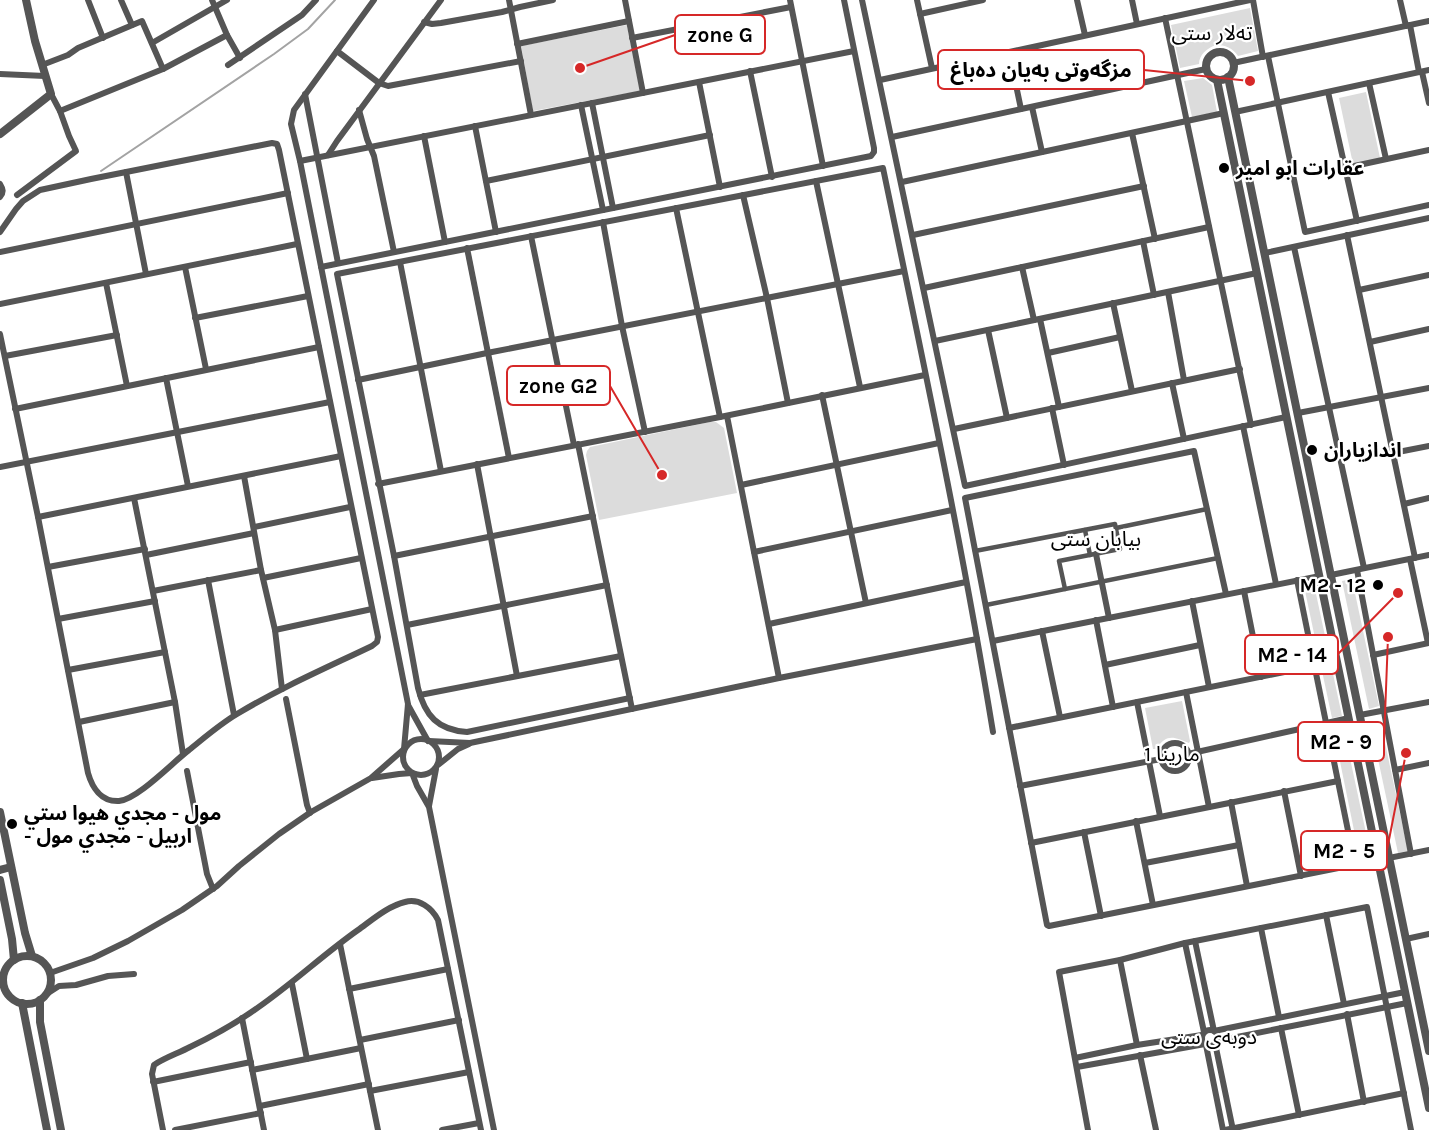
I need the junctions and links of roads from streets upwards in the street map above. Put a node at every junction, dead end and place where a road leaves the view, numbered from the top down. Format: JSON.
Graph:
{"nodes":[{"id":1,"x":26,"y":0,"type":"edge"},
{"id":2,"x":88,"y":0,"type":"edge"},
{"id":3,"x":121,"y":0,"type":"edge"},
{"id":4,"x":212,"y":0,"type":"edge"},
{"id":5,"x":228,"y":0,"type":"edge"},
{"id":6,"x":316,"y":0,"type":"edge"},
{"id":7,"x":374,"y":0,"type":"edge"},
{"id":8,"x":441,"y":0,"type":"edge"},
{"id":9,"x":509,"y":0,"type":"edge"},
{"id":10,"x":553,"y":0,"type":"edge"},
{"id":11,"x":625,"y":0,"type":"edge"},
{"id":12,"x":844,"y":0,"type":"edge"},
{"id":13,"x":862,"y":0,"type":"edge"},
{"id":14,"x":917,"y":0,"type":"edge"},
{"id":15,"x":983,"y":0,"type":"edge"},
{"id":16,"x":1077,"y":0,"type":"edge"},
{"id":17,"x":1132,"y":0,"type":"edge"},
{"id":18,"x":1251,"y":0,"type":"edge"},
{"id":19,"x":1400,"y":0,"type":"edge"},
{"id":20,"x":791,"y":4,"type":"edge"},
{"id":21,"x":215,"y":8,"type":"junction"},
{"id":22,"x":511,"y":9,"type":"junction"},
{"id":23,"x":920,"y":14,"type":"junction"},
{"id":24,"x":1165,"y":18,"type":"junction"},
{"id":25,"x":629,"y":21,"type":"junction"},
{"id":26,"x":1429,"y":21,"type":"edge"},
{"id":27,"x":424,"y":22,"type":"junction"},
{"id":28,"x":1137,"y":24,"type":"junction"},
{"id":29,"x":132,"y":26,"type":"junction"},
{"id":30,"x":1408,"y":26,"type":"junction"},
{"id":31,"x":227,"y":35,"type":"junction"},
{"id":32,"x":1085,"y":35,"type":"junction"},
{"id":33,"x":104,"y":38,"type":"junction"},
{"id":34,"x":632,"y":38,"type":"junction"},
{"id":35,"x":152,"y":43,"type":"junction"},
{"id":36,"x":517,"y":44,"type":"junction"},
{"id":37,"x":337,"y":51,"type":"junction"},
{"id":38,"x":854,"y":51,"type":"junction"},
{"id":39,"x":1009,"y":52,"type":"junction"},
{"id":40,"x":1266,"y":56,"type":"junction"},
{"id":41,"x":240,"y":58,"type":"junction"},
{"id":42,"x":521,"y":61,"type":"junction"},
{"id":43,"x":802,"y":61,"type":"junction"},
{"id":44,"x":1233,"y":63,"type":"junction"},
{"id":45,"x":42,"y":65,"type":"junction"},
{"id":46,"x":228,"y":66,"type":"dead end"},
{"id":47,"x":932,"y":68,"type":"junction"},
{"id":48,"x":163,"y":69,"type":"junction"},
{"id":49,"x":1206,"y":69,"type":"junction"},
{"id":50,"x":750,"y":71,"type":"junction"},
{"id":51,"x":1423,"y":72,"type":"edge"},
{"id":52,"x":0,"y":74,"type":"edge"},
{"id":53,"x":1177,"y":75,"type":"junction"},
{"id":54,"x":45,"y":76,"type":"junction"},
{"id":55,"x":1228,"y":77,"type":"junction"},
{"id":56,"x":880,"y":80,"type":"junction"},
{"id":57,"x":1217,"y":80,"type":"junction"},
{"id":58,"x":699,"y":82,"type":"junction"},
{"id":59,"x":379,"y":83,"type":"junction"},
{"id":60,"x":1369,"y":83,"type":"junction"},
{"id":61,"x":1328,"y":92,"type":"junction"},
{"id":62,"x":643,"y":93,"type":"junction"},
{"id":63,"x":51,"y":94,"type":"junction"},
{"id":64,"x":305,"y":94,"type":"junction"},
{"id":65,"x":1278,"y":102,"type":"junction"},
{"id":66,"x":592,"y":103,"type":"junction"},
{"id":67,"x":1429,"y":103,"type":"edge"},
{"id":68,"x":581,"y":105,"type":"junction"},
{"id":69,"x":1032,"y":107,"type":"junction"},
{"id":70,"x":1022,"y":109,"type":"junction"},
{"id":71,"x":360,"y":110,"type":"junction"},
{"id":72,"x":60,"y":111,"type":"junction"},
{"id":73,"x":1235,"y":112,"type":"junction"},
{"id":74,"x":1224,"y":113,"type":"junction"},
{"id":75,"x":531,"y":115,"type":"junction"},
{"id":76,"x":1186,"y":121,"type":"junction"},
{"id":77,"x":475,"y":126,"type":"junction"},
{"id":78,"x":1132,"y":133,"type":"junction"},
{"id":79,"x":0,"y":134,"type":"edge"},
{"id":80,"x":710,"y":135,"type":"junction"},
{"id":81,"x":424,"y":136,"type":"junction"},
{"id":82,"x":892,"y":137,"type":"junction"},
{"id":83,"x":370,"y":147,"type":"junction"},
{"id":84,"x":1429,"y":150,"type":"edge"},
{"id":85,"x":1042,"y":152,"type":"junction"},
{"id":86,"x":328,"y":156,"type":"junction"},
{"id":87,"x":603,"y":157,"type":"junction"},
{"id":88,"x":317,"y":158,"type":"junction"},
{"id":89,"x":592,"y":159,"type":"junction"},
{"id":90,"x":1386,"y":159,"type":"junction"},
{"id":91,"x":300,"y":161,"type":"junction"},
{"id":92,"x":823,"y":166,"type":"junction"},
{"id":93,"x":1345,"y":168,"type":"junction"},
{"id":94,"x":126,"y":172,"type":"junction"},
{"id":95,"x":772,"y":177,"type":"junction"},
{"id":96,"x":486,"y":181,"type":"junction"},
{"id":97,"x":816,"y":181,"type":"junction"},
{"id":98,"x":902,"y":182,"type":"junction"},
{"id":99,"x":0,"y":184,"type":"edge"},
{"id":100,"x":1144,"y":186,"type":"junction"},
{"id":101,"x":720,"y":187,"type":"junction"},
{"id":102,"x":288,"y":193,"type":"junction"},
{"id":103,"x":17,"y":195,"type":"dead end"},
{"id":104,"x":743,"y":195,"type":"junction"},
{"id":105,"x":0,"y":197,"type":"edge"},
{"id":106,"x":1429,"y":205,"type":"edge"},
{"id":107,"x":613,"y":208,"type":"junction"},
{"id":108,"x":676,"y":208,"type":"junction"},
{"id":109,"x":603,"y":210,"type":"junction"},
{"id":110,"x":1429,"y":218,"type":"edge"},
{"id":111,"x":1357,"y":221,"type":"junction"},
{"id":112,"x":603,"y":222,"type":"junction"},
{"id":113,"x":136,"y":225,"type":"junction"},
{"id":114,"x":1209,"y":227,"type":"junction"},
{"id":115,"x":0,"y":232,"type":"edge"},
{"id":116,"x":496,"y":232,"type":"junction"},
{"id":117,"x":913,"y":235,"type":"junction"},
{"id":118,"x":531,"y":236,"type":"junction"},
{"id":119,"x":1347,"y":236,"type":"junction"},
{"id":120,"x":1155,"y":238,"type":"junction"},
{"id":121,"x":1143,"y":241,"type":"junction"},
{"id":122,"x":444,"y":242,"type":"junction"},
{"id":123,"x":297,"y":244,"type":"junction"},
{"id":124,"x":1294,"y":247,"type":"junction"},
{"id":125,"x":467,"y":248,"type":"junction"},
{"id":126,"x":0,"y":252,"type":"edge"},
{"id":127,"x":394,"y":252,"type":"junction"},
{"id":128,"x":1265,"y":254,"type":"junction"},
{"id":129,"x":400,"y":262,"type":"junction"},
{"id":130,"x":338,"y":263,"type":"junction"},
{"id":131,"x":185,"y":267,"type":"junction"},
{"id":132,"x":321,"y":267,"type":"junction"},
{"id":133,"x":1022,"y":267,"type":"junction"},
{"id":134,"x":904,"y":271,"type":"junction"},
{"id":135,"x":1257,"y":273,"type":"junction"},
{"id":136,"x":146,"y":274,"type":"junction"},
{"id":137,"x":1429,"y":274,"type":"edge"},
{"id":138,"x":1221,"y":280,"type":"junction"},
{"id":139,"x":106,"y":283,"type":"junction"},
{"id":140,"x":837,"y":284,"type":"junction"},
{"id":141,"x":924,"y":288,"type":"junction"},
{"id":142,"x":1359,"y":290,"type":"junction"},
{"id":143,"x":1168,"y":292,"type":"junction"},
{"id":144,"x":1154,"y":295,"type":"junction"},
{"id":145,"x":308,"y":296,"type":"junction"},
{"id":146,"x":767,"y":298,"type":"junction"},
{"id":147,"x":1113,"y":303,"type":"junction"},
{"id":148,"x":0,"y":304,"type":"edge"},
{"id":149,"x":698,"y":312,"type":"junction"},
{"id":150,"x":195,"y":318,"type":"junction"},
{"id":151,"x":1037,"y":320,"type":"junction"},
{"id":152,"x":622,"y":326,"type":"junction"},
{"id":153,"x":1429,"y":329,"type":"edge"},
{"id":154,"x":988,"y":330,"type":"junction"},
{"id":155,"x":0,"y":334,"type":"edge"},
{"id":156,"x":117,"y":335,"type":"junction"},
{"id":157,"x":1120,"y":337,"type":"junction"},
{"id":158,"x":552,"y":340,"type":"junction"},
{"id":159,"x":935,"y":341,"type":"junction"},
{"id":160,"x":1370,"y":342,"type":"junction"},
{"id":161,"x":1283,"y":343,"type":"junction"},
{"id":162,"x":1272,"y":344,"type":"junction"},
{"id":163,"x":319,"y":347,"type":"junction"},
{"id":164,"x":487,"y":353,"type":"junction"},
{"id":165,"x":1048,"y":353,"type":"junction"},
{"id":166,"x":5,"y":356,"type":"junction"},
{"id":167,"x":421,"y":367,"type":"junction"},
{"id":168,"x":206,"y":369,"type":"junction"},
{"id":169,"x":1240,"y":369,"type":"junction"},
{"id":170,"x":925,"y":375,"type":"junction"},
{"id":171,"x":166,"y":378,"type":"junction"},
{"id":172,"x":358,"y":380,"type":"junction"},
{"id":173,"x":1184,"y":380,"type":"junction"},
{"id":174,"x":1172,"y":383,"type":"junction"},
{"id":175,"x":127,"y":386,"type":"junction"},
{"id":176,"x":860,"y":387,"type":"junction"},
{"id":177,"x":1429,"y":388,"type":"edge"},
{"id":178,"x":1132,"y":391,"type":"junction"},
{"id":179,"x":822,"y":396,"type":"junction"},
{"id":180,"x":1381,"y":397,"type":"junction"},
{"id":181,"x":330,"y":402,"type":"junction"},
{"id":182,"x":788,"y":403,"type":"junction"},
{"id":183,"x":1056,"y":407,"type":"junction"},
{"id":184,"x":1329,"y":407,"type":"junction"},
{"id":185,"x":15,"y":409,"type":"junction"},
{"id":186,"x":1298,"y":413,"type":"junction"},
{"id":187,"x":723,"y":416,"type":"junction"},
{"id":188,"x":1286,"y":417,"type":"junction"},
{"id":189,"x":1007,"y":418,"type":"junction"},
{"id":190,"x":1251,"y":425,"type":"junction"},
{"id":191,"x":1243,"y":426,"type":"junction"},
{"id":192,"x":954,"y":429,"type":"junction"},
{"id":193,"x":178,"y":431,"type":"junction"},
{"id":194,"x":645,"y":432,"type":"junction"},
{"id":195,"x":1184,"y":439,"type":"junction"},
{"id":196,"x":939,"y":443,"type":"junction"},
{"id":197,"x":576,"y":445,"type":"junction"},
{"id":198,"x":1429,"y":446,"type":"edge"},
{"id":199,"x":1393,"y":453,"type":"junction"},
{"id":200,"x":341,"y":456,"type":"junction"},
{"id":201,"x":509,"y":458,"type":"junction"},
{"id":202,"x":26,"y":462,"type":"junction"},
{"id":203,"x":477,"y":464,"type":"junction"},
{"id":204,"x":837,"y":464,"type":"junction"},
{"id":205,"x":1064,"y":465,"type":"junction"},
{"id":206,"x":0,"y":467,"type":"edge"},
{"id":207,"x":441,"y":471,"type":"junction"},
{"id":208,"x":244,"y":476,"type":"junction"},
{"id":209,"x":378,"y":484,"type":"junction"},
{"id":210,"x":741,"y":485,"type":"junction"},
{"id":211,"x":188,"y":486,"type":"junction"},
{"id":212,"x":135,"y":498,"type":"junction"},
{"id":213,"x":1429,"y":498,"type":"edge"},
{"id":214,"x":1404,"y":504,"type":"junction"},
{"id":215,"x":350,"y":507,"type":"junction"},
{"id":216,"x":1207,"y":509,"type":"junction"},
{"id":217,"x":952,"y":510,"type":"junction"},
{"id":218,"x":593,"y":516,"type":"junction"},
{"id":219,"x":38,"y":517,"type":"junction"},
{"id":220,"x":1116,"y":528,"type":"junction"},
{"id":221,"x":254,"y":530,"type":"junction"},
{"id":222,"x":1085,"y":530,"type":"junction"},
{"id":223,"x":851,"y":532,"type":"junction"},
{"id":224,"x":491,"y":537,"type":"junction"},
{"id":225,"x":975,"y":551,"type":"junction"},
{"id":226,"x":145,"y":552,"type":"junction"},
{"id":227,"x":754,"y":552,"type":"junction"},
{"id":228,"x":1093,"y":554,"type":"junction"},
{"id":229,"x":1429,"y":555,"type":"edge"},
{"id":230,"x":394,"y":556,"type":"junction"},
{"id":231,"x":361,"y":558,"type":"junction"},
{"id":232,"x":1218,"y":558,"type":"junction"},
{"id":233,"x":1412,"y":558,"type":"junction"},
{"id":234,"x":48,"y":567,"type":"junction"},
{"id":235,"x":1364,"y":568,"type":"junction"},
{"id":236,"x":261,"y":570,"type":"junction"},
{"id":237,"x":1357,"y":570,"type":"junction"},
{"id":238,"x":1331,"y":575,"type":"junction"},
{"id":239,"x":1320,"y":576,"type":"junction"},
{"id":240,"x":263,"y":578,"type":"junction"},
{"id":241,"x":208,"y":580,"type":"junction"},
{"id":242,"x":1297,"y":580,"type":"junction"},
{"id":243,"x":1102,"y":581,"type":"junction"},
{"id":244,"x":966,"y":582,"type":"junction"},
{"id":245,"x":607,"y":585,"type":"junction"},
{"id":246,"x":1275,"y":585,"type":"junction"},
{"id":247,"x":1065,"y":589,"type":"junction"},
{"id":248,"x":153,"y":591,"type":"junction"},
{"id":249,"x":1244,"y":591,"type":"junction"},
{"id":250,"x":1226,"y":594,"type":"junction"},
{"id":251,"x":155,"y":601,"type":"junction"},
{"id":252,"x":1192,"y":601,"type":"junction"},
{"id":253,"x":866,"y":603,"type":"junction"},
{"id":254,"x":504,"y":605,"type":"junction"},
{"id":255,"x":986,"y":605,"type":"junction"},
{"id":256,"x":372,"y":609,"type":"junction"},
{"id":257,"x":1109,"y":618,"type":"junction"},
{"id":258,"x":58,"y":619,"type":"junction"},
{"id":259,"x":1096,"y":620,"type":"junction"},
{"id":260,"x":769,"y":624,"type":"junction"},
{"id":261,"x":407,"y":625,"type":"junction"},
{"id":262,"x":275,"y":630,"type":"junction"},
{"id":263,"x":1042,"y":631,"type":"junction"},
{"id":264,"x":977,"y":639,"type":"junction"},
{"id":265,"x":993,"y":641,"type":"junction"},
{"id":266,"x":1429,"y":643,"type":"edge"},
{"id":267,"x":1200,"y":645,"type":"junction"},
{"id":268,"x":165,"y":652,"type":"junction"},
{"id":269,"x":1373,"y":655,"type":"junction"},
{"id":270,"x":621,"y":656,"type":"junction"},
{"id":271,"x":1349,"y":662,"type":"junction"},
{"id":272,"x":1338,"y":664,"type":"junction"},
{"id":273,"x":1105,"y":665,"type":"junction"},
{"id":274,"x":1314,"y":666,"type":"junction"},
{"id":275,"x":68,"y":670,"type":"junction"},
{"id":276,"x":518,"y":676,"type":"junction"},
{"id":277,"x":1261,"y":677,"type":"junction"},
{"id":278,"x":779,"y":678,"type":"junction"},
{"id":279,"x":1209,"y":687,"type":"junction"},
{"id":280,"x":282,"y":689,"type":"junction"},
{"id":281,"x":1186,"y":692,"type":"junction"},
{"id":282,"x":420,"y":694,"type":"junction"},
{"id":283,"x":630,"y":698,"type":"junction"},
{"id":284,"x":286,"y":699,"type":"dead end"},
{"id":285,"x":175,"y":702,"type":"junction"},
{"id":286,"x":1137,"y":702,"type":"junction"},
{"id":287,"x":1429,"y":702,"type":"edge"},
{"id":288,"x":408,"y":704,"type":"junction"},
{"id":289,"x":1113,"y":707,"type":"junction"},
{"id":290,"x":632,"y":709,"type":"junction"},
{"id":291,"x":1384,"y":711,"type":"junction"},
{"id":292,"x":234,"y":715,"type":"junction"},
{"id":293,"x":1360,"y":715,"type":"junction"},
{"id":294,"x":1060,"y":717,"type":"junction"},
{"id":295,"x":1349,"y":718,"type":"junction"},
{"id":296,"x":79,"y":722,"type":"junction"},
{"id":297,"x":1326,"y":723,"type":"junction"},
{"id":298,"x":1009,"y":728,"type":"junction"},
{"id":299,"x":993,"y":732,"type":"dead end"},
{"id":300,"x":429,"y":741,"type":"junction"},
{"id":301,"x":470,"y":743,"type":"junction"},
{"id":302,"x":404,"y":749,"type":"junction"},
{"id":303,"x":1198,"y":752,"type":"junction"},
{"id":304,"x":183,"y":754,"type":"junction"},
{"id":305,"x":1188,"y":754,"type":"junction"},
{"id":306,"x":1161,"y":759,"type":"junction"},
{"id":307,"x":1149,"y":761,"type":"junction"},
{"id":308,"x":1429,"y":763,"type":"edge"},
{"id":309,"x":437,"y":765,"type":"junction"},
{"id":310,"x":1395,"y":770,"type":"junction"},
{"id":311,"x":187,"y":771,"type":"dead end"},
{"id":312,"x":412,"y":773,"type":"junction"},
{"id":313,"x":371,"y":778,"type":"junction"},
{"id":314,"x":1338,"y":781,"type":"junction"},
{"id":315,"x":1020,"y":786,"type":"junction"},
{"id":316,"x":1284,"y":791,"type":"junction"},
{"id":317,"x":1231,"y":802,"type":"junction"},
{"id":318,"x":429,"y":807,"type":"junction"},
{"id":319,"x":1209,"y":807,"type":"junction"},
{"id":320,"x":0,"y":812,"type":"edge"},
{"id":321,"x":310,"y":813,"type":"junction"},
{"id":322,"x":1160,"y":816,"type":"junction"},
{"id":323,"x":1136,"y":821,"type":"junction"},
{"id":324,"x":1084,"y":832,"type":"junction"},
{"id":325,"x":1031,"y":843,"type":"junction"},
{"id":326,"x":1239,"y":845,"type":"junction"},
{"id":327,"x":4,"y":849,"type":"edge"},
{"id":328,"x":1429,"y":850,"type":"edge"},
{"id":329,"x":1412,"y":854,"type":"junction"},
{"id":330,"x":1390,"y":858,"type":"junction"},
{"id":331,"x":1379,"y":860,"type":"junction"},
{"id":332,"x":1145,"y":863,"type":"junction"},
{"id":333,"x":1355,"y":865,"type":"junction"},
{"id":334,"x":11,"y":867,"type":"junction"},
{"id":335,"x":0,"y":870,"type":"edge"},
{"id":336,"x":1301,"y":876,"type":"junction"},
{"id":337,"x":0,"y":880,"type":"edge"},
{"id":338,"x":1247,"y":886,"type":"junction"},
{"id":339,"x":213,"y":889,"type":"junction"},
{"id":340,"x":1154,"y":905,"type":"junction"},
{"id":341,"x":1326,"y":915,"type":"junction"},
{"id":342,"x":1101,"y":916,"type":"junction"},
{"id":343,"x":1261,"y":928,"type":"junction"},
{"id":344,"x":1429,"y":934,"type":"edge"},
{"id":345,"x":1406,"y":939,"type":"junction"},
{"id":346,"x":1195,"y":941,"type":"junction"},
{"id":347,"x":1185,"y":943,"type":"junction"},
{"id":348,"x":340,"y":944,"type":"junction"},
{"id":349,"x":1408,"y":949,"type":"junction"},
{"id":350,"x":1396,"y":952,"type":"junction"},
{"id":351,"x":32,"y":957,"type":"junction"},
{"id":352,"x":14,"y":960,"type":"junction"},
{"id":353,"x":1120,"y":960,"type":"junction"},
{"id":354,"x":448,"y":969,"type":"junction"},
{"id":355,"x":50,"y":973,"type":"junction"},
{"id":356,"x":135,"y":974,"type":"dead end"},
{"id":357,"x":292,"y":984,"type":"junction"},
{"id":358,"x":2,"y":985,"type":"edge"},
{"id":359,"x":349,"y":989,"type":"junction"},
{"id":360,"x":1405,"y":992,"type":"junction"},
{"id":361,"x":1384,"y":996,"type":"junction"},
{"id":362,"x":43,"y":998,"type":"junction"},
{"id":363,"x":22,"y":1003,"type":"junction"},
{"id":364,"x":1407,"y":1003,"type":"junction"},
{"id":365,"x":1344,"y":1004,"type":"junction"},
{"id":366,"x":1386,"y":1007,"type":"junction"},
{"id":367,"x":1323,"y":1008,"type":"junction"},
{"id":368,"x":1347,"y":1014,"type":"junction"},
{"id":369,"x":1279,"y":1017,"type":"junction"},
{"id":370,"x":242,"y":1018,"type":"junction"},
{"id":371,"x":1326,"y":1018,"type":"junction"},
{"id":372,"x":459,"y":1020,"type":"junction"},
{"id":373,"x":1281,"y":1028,"type":"junction"},
{"id":374,"x":1214,"y":1031,"type":"junction"},
{"id":375,"x":1203,"y":1034,"type":"junction"},
{"id":376,"x":360,"y":1040,"type":"junction"},
{"id":377,"x":1216,"y":1042,"type":"junction"},
{"id":378,"x":1206,"y":1044,"type":"junction"},
{"id":379,"x":1137,"y":1045,"type":"junction"},
{"id":380,"x":361,"y":1048,"type":"junction"},
{"id":381,"x":1429,"y":1051,"type":"edge"},
{"id":382,"x":1140,"y":1055,"type":"junction"},
{"id":383,"x":1075,"y":1058,"type":"junction"},
{"id":384,"x":307,"y":1059,"type":"junction"},
{"id":385,"x":251,"y":1062,"type":"junction"},
{"id":386,"x":1077,"y":1067,"type":"junction"},
{"id":387,"x":252,"y":1070,"type":"junction"},
{"id":388,"x":469,"y":1072,"type":"junction"},
{"id":389,"x":153,"y":1082,"type":"junction"},
{"id":390,"x":369,"y":1088,"type":"junction"},
{"id":391,"x":1404,"y":1093,"type":"junction"},
{"id":392,"x":1364,"y":1101,"type":"junction"},
{"id":393,"x":1429,"y":1108,"type":"edge"},
{"id":394,"x":260,"y":1109,"type":"junction"},
{"id":395,"x":1299,"y":1115,"type":"junction"},
{"id":396,"x":480,"y":1126,"type":"edge"},
{"id":397,"x":1233,"y":1129,"type":"edge"},
{"id":398,"x":47,"y":1130,"type":"edge"},
{"id":399,"x":62,"y":1130,"type":"edge"},
{"id":400,"x":163,"y":1130,"type":"edge"},
{"id":401,"x":175,"y":1130,"type":"edge"},
{"id":402,"x":264,"y":1130,"type":"edge"},
{"id":403,"x":378,"y":1130,"type":"edge"},
{"id":404,"x":442,"y":1130,"type":"edge"},
{"id":405,"x":494,"y":1130,"type":"edge"},
{"id":406,"x":1088,"y":1130,"type":"edge"},
{"id":407,"x":1156,"y":1130,"type":"edge"},
{"id":408,"x":1224,"y":1130,"type":"edge"},
{"id":409,"x":1411,"y":1130,"type":"edge"}],
"edges":[{"from":1,"to":45,"type":"street"},
{"from":2,"to":33,"type":"street"},
{"from":3,"to":29,"type":"street"},
{"from":4,"to":21,"type":"street"},
{"from":5,"to":21,"type":"street"},
{"from":6,"to":41,"type":"street"},
{"from":7,"to":37,"type":"street"},
{"from":8,"to":27,"type":"street"},
{"from":9,"to":22,"type":"street"},
{"from":10,"to":22,"type":"street"},
{"from":11,"to":25,"type":"street"},
{"from":12,"to":38,"type":"street"},
{"from":13,"to":56,"type":"street"},
{"from":14,"to":23,"type":"street"},
{"from":15,"to":23,"type":"street"},
{"from":16,"to":32,"type":"street"},
{"from":17,"to":28,"type":"street"},
{"from":18,"to":24,"type":"street"},
{"from":18,"to":40,"type":"street"},
{"from":19,"to":30,"type":"street"},
{"from":20,"to":34,"type":"street"},
{"from":20,"to":43,"type":"street"},
{"from":21,"to":31,"type":"street"},
{"from":21,"to":35,"type":"street"},
{"from":22,"to":27,"type":"street"},
{"from":22,"to":36,"type":"street"},
{"from":23,"to":47,"type":"street"},
{"from":24,"to":28,"type":"street"},
{"from":24,"to":53,"type":"street"},
{"from":25,"to":34,"type":"street"},
{"from":25,"to":36,"type":"street"},
{"from":26,"to":30,"type":"street"},
{"from":27,"to":59,"type":"street"},
{"from":28,"to":32,"type":"street"},
{"from":29,"to":33,"type":"street"},
{"from":29,"to":35,"type":"street"},
{"from":30,"to":40,"type":"street"},
{"from":30,"to":51,"type":"street"},
{"from":31,"to":41,"type":"street"},
{"from":31,"to":48,"type":"street"},
{"from":32,"to":39,"type":"street"},
{"from":33,"to":45,"type":"street"},
{"from":34,"to":62,"type":"street"},
{"from":35,"to":48,"type":"street"},
{"from":36,"to":42,"type":"street"},
{"from":37,"to":59,"type":"street"},
{"from":37,"to":64,"type":"street"},
{"from":38,"to":43,"type":"street"},
{"from":38,"to":92,"type":"street"},
{"from":39,"to":47,"type":"street"},
{"from":39,"to":70,"type":"street"},
{"from":40,"to":44,"type":"street"},
{"from":40,"to":65,"type":"street"},
{"from":41,"to":46,"type":"street"},
{"from":42,"to":59,"type":"street"},
{"from":42,"to":75,"type":"street"},
{"from":43,"to":50,"type":"street"},
{"from":43,"to":92,"type":"street"},
{"from":44,"to":49,"type":"street"},
{"from":44,"to":55,"type":"street"},
{"from":45,"to":54,"type":"street"},
{"from":47,"to":56,"type":"street"},
{"from":48,"to":72,"type":"street"},
{"from":49,"to":53,"type":"street"},
{"from":49,"to":57,"type":"street"},
{"from":50,"to":58,"type":"street"},
{"from":50,"to":95,"type":"street"},
{"from":51,"to":60,"type":"street"},
{"from":51,"to":67,"type":"street"},
{"from":52,"to":54,"type":"street"},
{"from":53,"to":69,"type":"street"},
{"from":53,"to":76,"type":"street"},
{"from":54,"to":63,"type":"street"},
{"from":55,"to":57,"type":"street"},
{"from":55,"to":73,"type":"street"},
{"from":56,"to":82,"type":"street"},
{"from":57,"to":74,"type":"street"},
{"from":58,"to":62,"type":"street"},
{"from":58,"to":80,"type":"street"},
{"from":59,"to":71,"type":"street"},
{"from":60,"to":61,"type":"street"},
{"from":60,"to":90,"type":"street"},
{"from":61,"to":65,"type":"street"},
{"from":61,"to":93,"type":"street"},
{"from":62,"to":66,"type":"street"},
{"from":63,"to":72,"type":"street"},
{"from":63,"to":79,"type":"street"},
{"from":64,"to":88,"type":"street"},
{"from":64,"to":91,"type":"street"},
{"from":65,"to":73,"type":"street"},
{"from":65,"to":111,"type":"street"},
{"from":66,"to":68,"type":"street"},
{"from":66,"to":87,"type":"street"},
{"from":68,"to":75,"type":"street"},
{"from":68,"to":89,"type":"street"},
{"from":69,"to":70,"type":"street"},
{"from":69,"to":85,"type":"street"},
{"from":70,"to":82,"type":"street"},
{"from":71,"to":83,"type":"street"},
{"from":71,"to":86,"type":"street"},
{"from":72,"to":103,"type":"street"},
{"from":73,"to":128,"type":"street"},
{"from":74,"to":76,"type":"street"},
{"from":74,"to":135,"type":"street"},
{"from":75,"to":77,"type":"street"},
{"from":76,"to":78,"type":"street"},
{"from":76,"to":114,"type":"street"},
{"from":77,"to":81,"type":"street"},
{"from":77,"to":96,"type":"street"},
{"from":78,"to":85,"type":"street"},
{"from":78,"to":100,"type":"street"},
{"from":80,"to":87,"type":"street"},
{"from":80,"to":101,"type":"street"},
{"from":81,"to":83,"type":"street"},
{"from":81,"to":122,"type":"street"},
{"from":82,"to":98,"type":"street"},
{"from":83,"to":86,"type":"street"},
{"from":83,"to":127,"type":"street"},
{"from":84,"to":90,"type":"street"},
{"from":85,"to":98,"type":"street"},
{"from":86,"to":88,"type":"street"},
{"from":87,"to":89,"type":"street"},
{"from":87,"to":107,"type":"street"},
{"from":88,"to":91,"type":"street"},
{"from":88,"to":130,"type":"street"},
{"from":89,"to":96,"type":"street"},
{"from":89,"to":109,"type":"street"},
{"from":90,"to":93,"type":"street"},
{"from":91,"to":132,"type":"street"},
{"from":92,"to":95,"type":"street"},
{"from":93,"to":111,"type":"street"},
{"from":94,"to":102,"type":"street"},
{"from":94,"to":113,"type":"street"},
{"from":94,"to":115,"type":"street"},
{"from":95,"to":101,"type":"street"},
{"from":96,"to":116,"type":"street"},
{"from":97,"to":104,"type":"street"},
{"from":97,"to":134,"type":"street"},
{"from":97,"to":140,"type":"street"},
{"from":98,"to":117,"type":"street"},
{"from":99,"to":105,"type":"street"},
{"from":100,"to":117,"type":"street"},
{"from":100,"to":120,"type":"street"},
{"from":101,"to":107,"type":"street"},
{"from":102,"to":113,"type":"street"},
{"from":102,"to":123,"type":"street"},
{"from":104,"to":108,"type":"street"},
{"from":104,"to":146,"type":"street"},
{"from":106,"to":111,"type":"street"},
{"from":107,"to":109,"type":"street"},
{"from":108,"to":112,"type":"street"},
{"from":108,"to":149,"type":"street"},
{"from":109,"to":116,"type":"street"},
{"from":110,"to":119,"type":"street"},
{"from":112,"to":118,"type":"street"},
{"from":112,"to":152,"type":"street"},
{"from":113,"to":126,"type":"street"},
{"from":113,"to":136,"type":"street"},
{"from":114,"to":120,"type":"street"},
{"from":114,"to":138,"type":"street"},
{"from":116,"to":122,"type":"street"},
{"from":117,"to":141,"type":"street"},
{"from":118,"to":125,"type":"street"},
{"from":118,"to":158,"type":"street"},
{"from":119,"to":124,"type":"street"},
{"from":119,"to":142,"type":"street"},
{"from":120,"to":121,"type":"street"},
{"from":121,"to":133,"type":"street"},
{"from":121,"to":144,"type":"street"},
{"from":122,"to":127,"type":"street"},
{"from":123,"to":131,"type":"street"},
{"from":123,"to":145,"type":"street"},
{"from":124,"to":128,"type":"street"},
{"from":124,"to":184,"type":"street"},
{"from":125,"to":129,"type":"street"},
{"from":125,"to":164,"type":"street"},
{"from":127,"to":130,"type":"street"},
{"from":128,"to":161,"type":"street"},
{"from":129,"to":167,"type":"street"},
{"from":129,"to":172,"type":"street"},
{"from":130,"to":132,"type":"street"},
{"from":131,"to":136,"type":"street"},
{"from":131,"to":150,"type":"street"},
{"from":132,"to":288,"type":"street"},
{"from":133,"to":141,"type":"street"},
{"from":133,"to":151,"type":"street"},
{"from":134,"to":140,"type":"street"},
{"from":134,"to":170,"type":"street"},
{"from":135,"to":138,"type":"street"},
{"from":135,"to":162,"type":"street"},
{"from":136,"to":139,"type":"street"},
{"from":137,"to":142,"type":"street"},
{"from":138,"to":143,"type":"street"},
{"from":138,"to":169,"type":"street"},
{"from":139,"to":148,"type":"street"},
{"from":139,"to":156,"type":"street"},
{"from":140,"to":146,"type":"street"},
{"from":140,"to":176,"type":"street"},
{"from":141,"to":159,"type":"street"},
{"from":142,"to":160,"type":"street"},
{"from":143,"to":144,"type":"street"},
{"from":143,"to":173,"type":"street"},
{"from":144,"to":147,"type":"street"},
{"from":145,"to":150,"type":"street"},
{"from":145,"to":163,"type":"street"},
{"from":146,"to":149,"type":"street"},
{"from":146,"to":182,"type":"street"},
{"from":147,"to":151,"type":"street"},
{"from":147,"to":157,"type":"street"},
{"from":149,"to":152,"type":"street"},
{"from":149,"to":187,"type":"street"},
{"from":150,"to":168,"type":"street"},
{"from":151,"to":154,"type":"street"},
{"from":151,"to":165,"type":"street"},
{"from":152,"to":158,"type":"street"},
{"from":152,"to":194,"type":"street"},
{"from":153,"to":160,"type":"street"},
{"from":154,"to":159,"type":"street"},
{"from":154,"to":189,"type":"street"},
{"from":155,"to":166,"type":"street"},
{"from":156,"to":166,"type":"street"},
{"from":156,"to":175,"type":"street"},
{"from":157,"to":165,"type":"street"},
{"from":157,"to":178,"type":"street"},
{"from":158,"to":164,"type":"street"},
{"from":158,"to":197,"type":"street"},
{"from":159,"to":192,"type":"street"},
{"from":160,"to":180,"type":"street"},
{"from":161,"to":162,"type":"street"},
{"from":161,"to":186,"type":"street"},
{"from":162,"to":188,"type":"street"},
{"from":163,"to":168,"type":"street"},
{"from":163,"to":181,"type":"street"},
{"from":164,"to":167,"type":"street"},
{"from":164,"to":201,"type":"street"},
{"from":165,"to":183,"type":"street"},
{"from":166,"to":185,"type":"street"},
{"from":167,"to":172,"type":"street"},
{"from":167,"to":207,"type":"street"},
{"from":168,"to":171,"type":"street"},
{"from":169,"to":173,"type":"street"},
{"from":169,"to":190,"type":"street"},
{"from":170,"to":176,"type":"street"},
{"from":170,"to":196,"type":"street"},
{"from":171,"to":175,"type":"street"},
{"from":171,"to":193,"type":"street"},
{"from":172,"to":209,"type":"street"},
{"from":173,"to":174,"type":"street"},
{"from":174,"to":178,"type":"street"},
{"from":174,"to":195,"type":"street"},
{"from":175,"to":185,"type":"street"},
{"from":176,"to":179,"type":"street"},
{"from":177,"to":180,"type":"street"},
{"from":178,"to":183,"type":"street"},
{"from":179,"to":182,"type":"street"},
{"from":179,"to":204,"type":"street"},
{"from":180,"to":184,"type":"street"},
{"from":180,"to":199,"type":"street"},
{"from":181,"to":193,"type":"street"},
{"from":181,"to":200,"type":"street"},
{"from":182,"to":187,"type":"street"},
{"from":183,"to":189,"type":"street"},
{"from":183,"to":205,"type":"street"},
{"from":184,"to":186,"type":"street"},
{"from":184,"to":235,"type":"street"},
{"from":185,"to":202,"type":"street"},
{"from":186,"to":238,"type":"street"},
{"from":187,"to":194,"type":"street"},
{"from":187,"to":210,"type":"street"},
{"from":188,"to":190,"type":"street"},
{"from":188,"to":239,"type":"street"},
{"from":189,"to":192,"type":"street"},
{"from":190,"to":191,"type":"street"},
{"from":191,"to":195,"type":"street"},
{"from":191,"to":246,"type":"street"},
{"from":192,"to":205,"type":"street"},
{"from":193,"to":202,"type":"street"},
{"from":193,"to":211,"type":"street"},
{"from":194,"to":197,"type":"street"},
{"from":195,"to":205,"type":"street"},
{"from":196,"to":204,"type":"street"},
{"from":196,"to":217,"type":"street"},
{"from":197,"to":201,"type":"street"},
{"from":197,"to":218,"type":"street"},
{"from":198,"to":199,"type":"street"},
{"from":199,"to":214,"type":"street"},
{"from":200,"to":208,"type":"street"},
{"from":200,"to":215,"type":"street"},
{"from":201,"to":203,"type":"street"},
{"from":202,"to":206,"type":"street"},
{"from":202,"to":219,"type":"street"},
{"from":203,"to":207,"type":"street"},
{"from":203,"to":224,"type":"street"},
{"from":204,"to":210,"type":"street"},
{"from":204,"to":223,"type":"street"},
{"from":207,"to":209,"type":"street"},
{"from":208,"to":211,"type":"street"},
{"from":208,"to":221,"type":"street"},
{"from":209,"to":230,"type":"street"},
{"from":210,"to":227,"type":"street"},
{"from":211,"to":212,"type":"street"},
{"from":212,"to":219,"type":"street"},
{"from":212,"to":226,"type":"street"},
{"from":213,"to":214,"type":"street"},
{"from":214,"to":233,"type":"street"},
{"from":215,"to":221,"type":"street"},
{"from":215,"to":231,"type":"street"},
{"from":216,"to":220,"type":"street"},
{"from":216,"to":225,"type":"street"},
{"from":216,"to":232,"type":"street"},
{"from":217,"to":223,"type":"street"},
{"from":217,"to":244,"type":"street"},
{"from":218,"to":224,"type":"street"},
{"from":218,"to":245,"type":"street"},
{"from":219,"to":234,"type":"street"},
{"from":220,"to":222,"type":"street"},
{"from":220,"to":228,"type":"street"},
{"from":221,"to":226,"type":"street"},
{"from":221,"to":236,"type":"street"},
{"from":222,"to":225,"type":"street"},
{"from":222,"to":228,"type":"street"},
{"from":223,"to":227,"type":"street"},
{"from":223,"to":253,"type":"street"},
{"from":224,"to":230,"type":"street"},
{"from":224,"to":254,"type":"street"},
{"from":225,"to":255,"type":"street"},
{"from":226,"to":234,"type":"street"},
{"from":226,"to":248,"type":"street"},
{"from":227,"to":260,"type":"street"},
{"from":228,"to":243,"type":"street"},
{"from":228,"to":247,"type":"street"},
{"from":229,"to":233,"type":"street"},
{"from":230,"to":261,"type":"street"},
{"from":231,"to":240,"type":"street"},
{"from":231,"to":256,"type":"street"},
{"from":232,"to":243,"type":"street"},
{"from":232,"to":250,"type":"street"},
{"from":233,"to":235,"type":"street"},
{"from":233,"to":266,"type":"street"},
{"from":234,"to":258,"type":"street"},
{"from":235,"to":237,"type":"street"},
{"from":236,"to":240,"type":"street"},
{"from":236,"to":241,"type":"street"},
{"from":237,"to":238,"type":"street"},
{"from":237,"to":269,"type":"street"},
{"from":238,"to":271,"type":"street"},
{"from":239,"to":242,"type":"street"},
{"from":239,"to":272,"type":"street"},
{"from":240,"to":262,"type":"street"},
{"from":241,"to":248,"type":"street"},
{"from":241,"to":292,"type":"street"},
{"from":242,"to":246,"type":"street"},
{"from":242,"to":274,"type":"street"},
{"from":243,"to":247,"type":"street"},
{"from":243,"to":257,"type":"street"},
{"from":244,"to":253,"type":"street"},
{"from":244,"to":264,"type":"street"},
{"from":245,"to":254,"type":"street"},
{"from":245,"to":270,"type":"street"},
{"from":246,"to":249,"type":"street"},
{"from":247,"to":255,"type":"street"},
{"from":248,"to":251,"type":"street"},
{"from":249,"to":250,"type":"street"},
{"from":249,"to":277,"type":"street"},
{"from":250,"to":252,"type":"street"},
{"from":251,"to":258,"type":"street"},
{"from":251,"to":268,"type":"street"},
{"from":252,"to":257,"type":"street"},
{"from":252,"to":267,"type":"street"},
{"from":253,"to":260,"type":"street"},
{"from":254,"to":261,"type":"street"},
{"from":254,"to":276,"type":"street"},
{"from":255,"to":265,"type":"street"},
{"from":256,"to":262,"type":"street"},
{"from":256,"to":280,"type":"street"},
{"from":257,"to":259,"type":"street"},
{"from":258,"to":275,"type":"street"},
{"from":259,"to":263,"type":"street"},
{"from":259,"to":273,"type":"street"},
{"from":260,"to":278,"type":"street"},
{"from":261,"to":282,"type":"street"},
{"from":262,"to":280,"type":"street"},
{"from":263,"to":265,"type":"street"},
{"from":263,"to":294,"type":"street"},
{"from":264,"to":278,"type":"street"},
{"from":264,"to":299,"type":"street"},
{"from":265,"to":298,"type":"street"},
{"from":266,"to":269,"type":"street"},
{"from":267,"to":273,"type":"street"},
{"from":267,"to":279,"type":"street"},
{"from":268,"to":275,"type":"street"},
{"from":268,"to":285,"type":"street"},
{"from":269,"to":291,"type":"street"},
{"from":270,"to":276,"type":"street"},
{"from":270,"to":283,"type":"street"},
{"from":271,"to":272,"type":"street"},
{"from":271,"to":293,"type":"street"},
{"from":272,"to":295,"type":"street"},
{"from":273,"to":289,"type":"street"},
{"from":274,"to":277,"type":"street"},
{"from":274,"to":297,"type":"street"},
{"from":275,"to":296,"type":"street"},
{"from":276,"to":282,"type":"street"},
{"from":277,"to":279,"type":"street"},
{"from":278,"to":290,"type":"street"},
{"from":279,"to":281,"type":"street"},
{"from":280,"to":292,"type":"street"},
{"from":281,"to":286,"type":"street"},
{"from":281,"to":303,"type":"street"},
{"from":282,"to":283,"type":"street"},
{"from":283,"to":290,"type":"street"},
{"from":284,"to":321,"type":"street"},
{"from":285,"to":296,"type":"street"},
{"from":285,"to":304,"type":"street"},
{"from":286,"to":289,"type":"street"},
{"from":286,"to":307,"type":"street"},
{"from":287,"to":291,"type":"street"},
{"from":288,"to":300,"type":"street"},
{"from":288,"to":302,"type":"street"},
{"from":289,"to":294,"type":"street"},
{"from":290,"to":301,"type":"street"},
{"from":291,"to":293,"type":"street"},
{"from":291,"to":310,"type":"street"},
{"from":292,"to":304,"type":"street"},
{"from":293,"to":330,"type":"street"},
{"from":294,"to":298,"type":"street"},
{"from":295,"to":297,"type":"street"},
{"from":295,"to":331,"type":"street"},
{"from":296,"to":304,"type":"street"},
{"from":297,"to":303,"type":"street"},
{"from":297,"to":314,"type":"street"},
{"from":298,"to":315,"type":"street"},
{"from":300,"to":301,"type":"street"},
{"from":300,"to":302,"type":"street"},
{"from":300,"to":309,"type":"street"},
{"from":301,"to":309,"type":"street"},
{"from":302,"to":312,"type":"street"},
{"from":302,"to":313,"type":"street"},
{"from":303,"to":305,"type":"street"},
{"from":303,"to":319,"type":"street"},
{"from":305,"to":306,"type":"street"},
{"from":305,"to":306,"type":"street"},
{"from":306,"to":307,"type":"street"},
{"from":307,"to":315,"type":"street"},
{"from":307,"to":322,"type":"street"},
{"from":308,"to":310,"type":"street"},
{"from":309,"to":312,"type":"street"},
{"from":309,"to":318,"type":"street"},
{"from":310,"to":329,"type":"street"},
{"from":311,"to":339,"type":"street"},
{"from":312,"to":313,"type":"street"},
{"from":312,"to":318,"type":"street"},
{"from":313,"to":321,"type":"street"},
{"from":314,"to":316,"type":"street"},
{"from":314,"to":333,"type":"street"},
{"from":315,"to":325,"type":"street"},
{"from":316,"to":317,"type":"street"},
{"from":316,"to":336,"type":"street"},
{"from":317,"to":319,"type":"street"},
{"from":317,"to":326,"type":"street"},
{"from":318,"to":405,"type":"street"},
{"from":319,"to":322,"type":"street"},
{"from":320,"to":327,"type":"street"},
{"from":321,"to":339,"type":"street"},
{"from":322,"to":323,"type":"street"},
{"from":323,"to":324,"type":"street"},
{"from":323,"to":332,"type":"street"},
{"from":324,"to":325,"type":"street"},
{"from":324,"to":342,"type":"street"},
{"from":325,"to":342,"type":"street"},
{"from":326,"to":332,"type":"street"},
{"from":326,"to":338,"type":"street"},
{"from":327,"to":334,"type":"street"},
{"from":328,"to":329,"type":"street"},
{"from":329,"to":330,"type":"street"},
{"from":330,"to":331,"type":"street"},
{"from":330,"to":345,"type":"street"},
{"from":331,"to":333,"type":"street"},
{"from":331,"to":350,"type":"street"},
{"from":332,"to":340,"type":"street"},
{"from":333,"to":336,"type":"street"},
{"from":334,"to":335,"type":"street"},
{"from":334,"to":351,"type":"street"},
{"from":336,"to":338,"type":"street"},
{"from":337,"to":352,"type":"street"},
{"from":338,"to":340,"type":"street"},
{"from":339,"to":355,"type":"street"},
{"from":340,"to":342,"type":"street"},
{"from":341,"to":343,"type":"street"},
{"from":341,"to":361,"type":"street"},
{"from":341,"to":365,"type":"street"},
{"from":343,"to":346,"type":"street"},
{"from":343,"to":369,"type":"street"},
{"from":344,"to":345,"type":"street"},
{"from":345,"to":349,"type":"street"},
{"from":346,"to":347,"type":"street"},
{"from":346,"to":374,"type":"street"},
{"from":347,"to":353,"type":"street"},
{"from":347,"to":375,"type":"street"},
{"from":348,"to":354,"type":"street"},
{"from":348,"to":357,"type":"street"},
{"from":348,"to":359,"type":"street"},
{"from":349,"to":350,"type":"street"},
{"from":349,"to":381,"type":"street"},
{"from":350,"to":360,"type":"street"},
{"from":351,"to":352,"type":"street"},
{"from":351,"to":355,"type":"street"},
{"from":352,"to":358,"type":"street"},
{"from":353,"to":379,"type":"street"},
{"from":353,"to":383,"type":"street"},
{"from":354,"to":359,"type":"street"},
{"from":354,"to":372,"type":"street"},
{"from":355,"to":362,"type":"street"},
{"from":356,"to":362,"type":"street"},
{"from":357,"to":370,"type":"street"},
{"from":357,"to":384,"type":"street"},
{"from":358,"to":363,"type":"street"},
{"from":359,"to":376,"type":"street"},
{"from":360,"to":361,"type":"street"},
{"from":360,"to":364,"type":"street"},
{"from":361,"to":365,"type":"street"},
{"from":361,"to":366,"type":"street"},
{"from":362,"to":363,"type":"street"},
{"from":362,"to":399,"type":"street"},
{"from":363,"to":398,"type":"street"},
{"from":364,"to":366,"type":"street"},
{"from":364,"to":393,"type":"street"},
{"from":365,"to":367,"type":"street"},
{"from":366,"to":368,"type":"street"},
{"from":366,"to":391,"type":"street"},
{"from":367,"to":369,"type":"street"},
{"from":367,"to":371,"type":"street"},
{"from":368,"to":371,"type":"street"},
{"from":368,"to":392,"type":"street"},
{"from":369,"to":374,"type":"street"},
{"from":370,"to":385,"type":"street"},
{"from":370,"to":389,"type":"street"},
{"from":371,"to":373,"type":"street"},
{"from":372,"to":376,"type":"street"},
{"from":372,"to":388,"type":"street"},
{"from":373,"to":377,"type":"street"},
{"from":373,"to":395,"type":"street"},
{"from":374,"to":375,"type":"street"},
{"from":374,"to":377,"type":"street"},
{"from":375,"to":378,"type":"street"},
{"from":375,"to":379,"type":"street"},
{"from":376,"to":380,"type":"street"},
{"from":377,"to":378,"type":"street"},
{"from":377,"to":397,"type":"street"},
{"from":378,"to":382,"type":"street"},
{"from":378,"to":408,"type":"street"},
{"from":379,"to":383,"type":"street"},
{"from":380,"to":384,"type":"street"},
{"from":380,"to":390,"type":"street"},
{"from":382,"to":386,"type":"street"},
{"from":382,"to":407,"type":"street"},
{"from":383,"to":386,"type":"street"},
{"from":384,"to":387,"type":"street"},
{"from":385,"to":387,"type":"street"},
{"from":385,"to":389,"type":"street"},
{"from":386,"to":406,"type":"street"},
{"from":387,"to":394,"type":"street"},
{"from":388,"to":390,"type":"street"},
{"from":388,"to":396,"type":"street"},
{"from":389,"to":400,"type":"street"},
{"from":390,"to":394,"type":"street"},
{"from":390,"to":403,"type":"street"},
{"from":391,"to":392,"type":"street"},
{"from":391,"to":409,"type":"street"},
{"from":392,"to":395,"type":"street"},
{"from":394,"to":401,"type":"street"},
{"from":394,"to":402,"type":"street"},
{"from":395,"to":397,"type":"street"},
{"from":396,"to":404,"type":"street"},
{"from":397,"to":408,"type":"street"}]}
